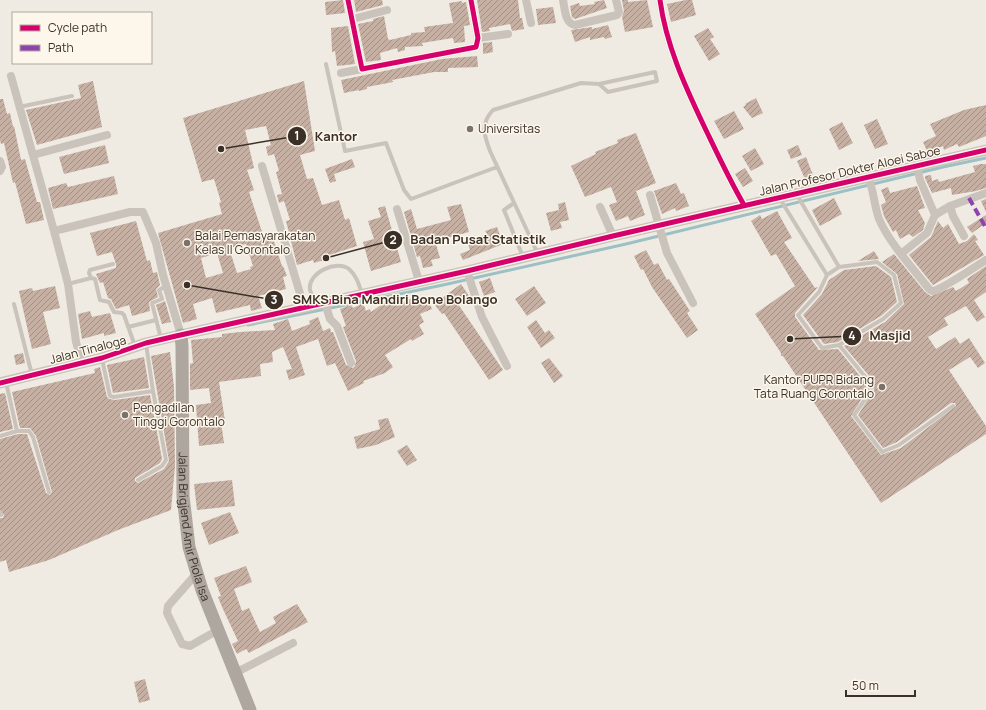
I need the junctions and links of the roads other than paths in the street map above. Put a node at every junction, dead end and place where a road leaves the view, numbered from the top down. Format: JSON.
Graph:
{"nodes":[{"id":1,"x":348,"y":0,"type":"edge"},
{"id":2,"x":471,"y":0,"type":"edge"},
{"id":3,"x":526,"y":0,"type":"edge"},
{"id":4,"x":563,"y":0,"type":"edge"},
{"id":5,"x":616,"y":0,"type":"edge"},
{"id":6,"x":660,"y":0,"type":"edge"},
{"id":7,"x":387,"y":10,"type":"dead end"},
{"id":8,"x":353,"y":19,"type":"junction"},
{"id":9,"x":531,"y":23,"type":"dead end"},
{"id":10,"x":508,"y":34,"type":"dead end"},
{"id":11,"x":478,"y":38,"type":"junction"},
{"id":12,"x":326,"y":64,"type":"dead end"},
{"id":13,"x":362,"y":69,"type":"junction"},
{"id":14,"x":341,"y":73,"type":"dead end"},
{"id":15,"x":11,"y":76,"type":"dead end"},
{"id":16,"x":598,"y":84,"type":"junction"},
{"id":17,"x":72,"y":96,"type":"dead end"},
{"id":18,"x":19,"y":107,"type":"junction"},
{"id":19,"x":107,"y":136,"type":"dead end"},
{"id":20,"x":986,"y":150,"type":"edge"},
{"id":21,"x":34,"y":155,"type":"junction"},
{"id":22,"x":0,"y":161,"type":"edge"},
{"id":23,"x":262,"y":166,"type":"dead end"},
{"id":24,"x":917,"y":166,"type":"junction"},
{"id":25,"x":497,"y":167,"type":"junction"},
{"id":26,"x":0,"y":171,"type":"edge"},
{"id":27,"x":870,"y":182,"type":"junction"},
{"id":28,"x":986,"y":193,"type":"edge"},
{"id":29,"x":650,"y":195,"type":"dead end"},
{"id":30,"x":797,"y":197,"type":"junction"},
{"id":31,"x":780,"y":200,"type":"junction"},
{"id":32,"x":514,"y":203,"type":"junction"},
{"id":33,"x":744,"y":205,"type":"junction"},
{"id":34,"x":950,"y":206,"type":"junction"},
{"id":35,"x":600,"y":207,"type":"dead end"},
{"id":36,"x":397,"y":209,"type":"dead end"},
{"id":37,"x":935,"y":215,"type":"junction"},
{"id":38,"x":661,"y":228,"type":"junction"},
{"id":39,"x":54,"y":231,"type":"junction"},
{"id":40,"x":613,"y":236,"type":"junction"},
{"id":41,"x":964,"y":236,"type":"dead end"},
{"id":42,"x":902,"y":253,"type":"junction"},
{"id":43,"x":538,"y":254,"type":"junction"},
{"id":44,"x":523,"y":257,"type":"junction"},
{"id":45,"x":986,"y":260,"type":"edge"},
{"id":46,"x":113,"y":264,"type":"dead end"},
{"id":47,"x":840,"y":267,"type":"junction"},
{"id":48,"x":827,"y":275,"type":"junction"},
{"id":49,"x":469,"y":276,"type":"junction"},
{"id":50,"x":91,"y":278,"type":"junction"},
{"id":51,"x":419,"y":281,"type":"junction"},
{"id":52,"x":68,"y":284,"type":"junction"},
{"id":53,"x":166,"y":286,"type":"junction"},
{"id":54,"x":362,"y":294,"type":"junction"},
{"id":55,"x":693,"y":303,"type":"dead end"},
{"id":56,"x":14,"y":304,"type":"dead end"},
{"id":57,"x":304,"y":307,"type":"junction"},
{"id":58,"x":324,"y":307,"type":"junction"},
{"id":59,"x":156,"y":320,"type":"junction"},
{"id":60,"x":128,"y":327,"type":"junction"},
{"id":61,"x":180,"y":335,"type":"junction"},
{"id":62,"x":162,"y":340,"type":"junction"},
{"id":63,"x":839,"y":345,"type":"junction"},
{"id":64,"x":143,"y":347,"type":"junction"},
{"id":65,"x":102,"y":361,"type":"junction"},
{"id":66,"x":82,"y":363,"type":"junction"},
{"id":67,"x":351,"y":364,"type":"dead end"},
{"id":68,"x":507,"y":366,"type":"dead end"},
{"id":69,"x":32,"y":375,"type":"junction"},
{"id":70,"x":4,"y":383,"type":"edge"},
{"id":71,"x":153,"y":391,"type":"junction"},
{"id":72,"x":953,"y":406,"type":"dead end"},
{"id":73,"x":17,"y":430,"type":"junction"},
{"id":74,"x":0,"y":436,"type":"edge"},
{"id":75,"x":138,"y":480,"type":"dead end"},
{"id":76,"x":49,"y":492,"type":"dead end"},
{"id":77,"x":197,"y":573,"type":"junction"},
{"id":78,"x":218,"y":630,"type":"junction"},
{"id":79,"x":293,"y":643,"type":"dead end"},
{"id":80,"x":235,"y":673,"type":"junction"},
{"id":81,"x":250,"y":710,"type":"edge"}],
"edges":[{"from":1,"to":8,"type":"street"},
{"from":2,"to":11,"type":"street"},
{"from":3,"to":9,"type":"street"},
{"from":4,"to":5,"type":"street"},
{"from":6,"to":33,"type":"street"},
{"from":7,"to":8,"type":"street"},
{"from":8,"to":13,"type":"street"},
{"from":10,"to":11,"type":"street"},
{"from":11,"to":13,"type":"street"},
{"from":12,"to":25,"type":"lane"},
{"from":13,"to":14,"type":"street"},
{"from":15,"to":18,"type":"street"},
{"from":16,"to":16,"type":"lane"},
{"from":16,"to":25,"type":"lane"},
{"from":17,"to":18,"type":"lane"},
{"from":18,"to":21,"type":"street"},
{"from":19,"to":21,"type":"street"},
{"from":20,"to":24,"type":"street","name":"Jalan Profesor Dokter Aloei Saboe"},
{"from":21,"to":39,"type":"street"},
{"from":22,"to":26,"type":"street"},
{"from":23,"to":57,"type":"street"},
{"from":24,"to":27,"type":"street","name":"Jalan Profesor Dokter Aloei Saboe"},
{"from":24,"to":37,"type":"street"},
{"from":25,"to":32,"type":"lane"},
{"from":27,"to":30,"type":"street","name":"Jalan Profesor Dokter Aloei Saboe"},
{"from":27,"to":42,"type":"street"},
{"from":28,"to":34,"type":"street"},
{"from":29,"to":38,"type":"street"},
{"from":30,"to":31,"type":"street","name":"Jalan Profesor Dokter Aloei Saboe"},
{"from":30,"to":47,"type":"lane"},
{"from":31,"to":33,"type":"street","name":"Jalan Profesor Dokter Aloei Saboe"},
{"from":31,"to":48,"type":"lane"},
{"from":32,"to":43,"type":"lane"},
{"from":32,"to":44,"type":"lane"},
{"from":33,"to":38,"type":"street","name":"Jalan Profesor Dokter Aloei Saboe"},
{"from":34,"to":37,"type":"street"},
{"from":34,"to":41,"type":"street"},
{"from":35,"to":40,"type":"street"},
{"from":36,"to":51,"type":"street"},
{"from":37,"to":42,"type":"street"},
{"from":38,"to":40,"type":"street","name":"Jalan Profesor Dokter Aloei Saboe"},
{"from":38,"to":55,"type":"street"},
{"from":39,"to":52,"type":"street"},
{"from":39,"to":53,"type":"street"},
{"from":40,"to":43,"type":"street","name":"Jalan Profesor Dokter Aloei Saboe"},
{"from":42,"to":45,"type":"street"},
{"from":43,"to":44,"type":"street","name":"Jalan Profesor Dokter Aloei Saboe"},
{"from":44,"to":49,"type":"street","name":"Jalan Profesor Dokter Aloei Saboe"},
{"from":46,"to":50,"type":"lane"},
{"from":47,"to":48,"type":"lane"},
{"from":47,"to":63,"type":"lane"},
{"from":48,"to":63,"type":"lane"},
{"from":49,"to":51,"type":"street","name":"Jalan Profesor Dokter Aloei Saboe"},
{"from":49,"to":68,"type":"street"},
{"from":50,"to":52,"type":"lane"},
{"from":50,"to":60,"type":"lane"},
{"from":51,"to":54,"type":"street","name":"Jalan Profesor Dokter Aloei Saboe"},
{"from":52,"to":66,"type":"street"},
{"from":53,"to":59,"type":"lane"},
{"from":53,"to":61,"type":"street"},
{"from":54,"to":58,"type":"street","name":"Jalan Profesor Dokter Aloei Saboe"},
{"from":54,"to":58,"type":"lane"},
{"from":56,"to":69,"type":"lane"},
{"from":57,"to":58,"type":"street","name":"Jalan Profesor Dokter Aloei Saboe"},
{"from":57,"to":61,"type":"street","name":"Jalan Profesor Dokter Aloei Saboe"},
{"from":58,"to":67,"type":"street"},
{"from":59,"to":60,"type":"lane"},
{"from":59,"to":62,"type":"lane"},
{"from":60,"to":64,"type":"lane"},
{"from":61,"to":62,"type":"street","name":"Jalan Tinaloga"},
{"from":61,"to":77,"type":"main road","name":"Jalan Brigjend Amir Piola Isa"},
{"from":62,"to":64,"type":"street","name":"Jalan Tinaloga"},
{"from":63,"to":72,"type":"lane"},
{"from":64,"to":65,"type":"street","name":"Jalan Tinaloga"},
{"from":64,"to":71,"type":"lane"},
{"from":65,"to":66,"type":"street","name":"Jalan Tinaloga"},
{"from":65,"to":71,"type":"lane"},
{"from":66,"to":69,"type":"street","name":"Jalan Tinaloga"},
{"from":69,"to":70,"type":"street","name":"Jalan Tinaloga"},
{"from":70,"to":73,"type":"lane"},
{"from":71,"to":75,"type":"lane"},
{"from":73,"to":74,"type":"lane"},
{"from":73,"to":76,"type":"lane"},
{"from":77,"to":78,"type":"main road","name":"Jalan Brigjend Amir Piola Isa"},
{"from":77,"to":78,"type":"street"},
{"from":78,"to":80,"type":"main road","name":"Jalan Brigjend Amir Piola Isa"},
{"from":79,"to":80,"type":"street"},
{"from":80,"to":81,"type":"main road","name":"Jalan Brigjend Amir Piola Isa"}]}
